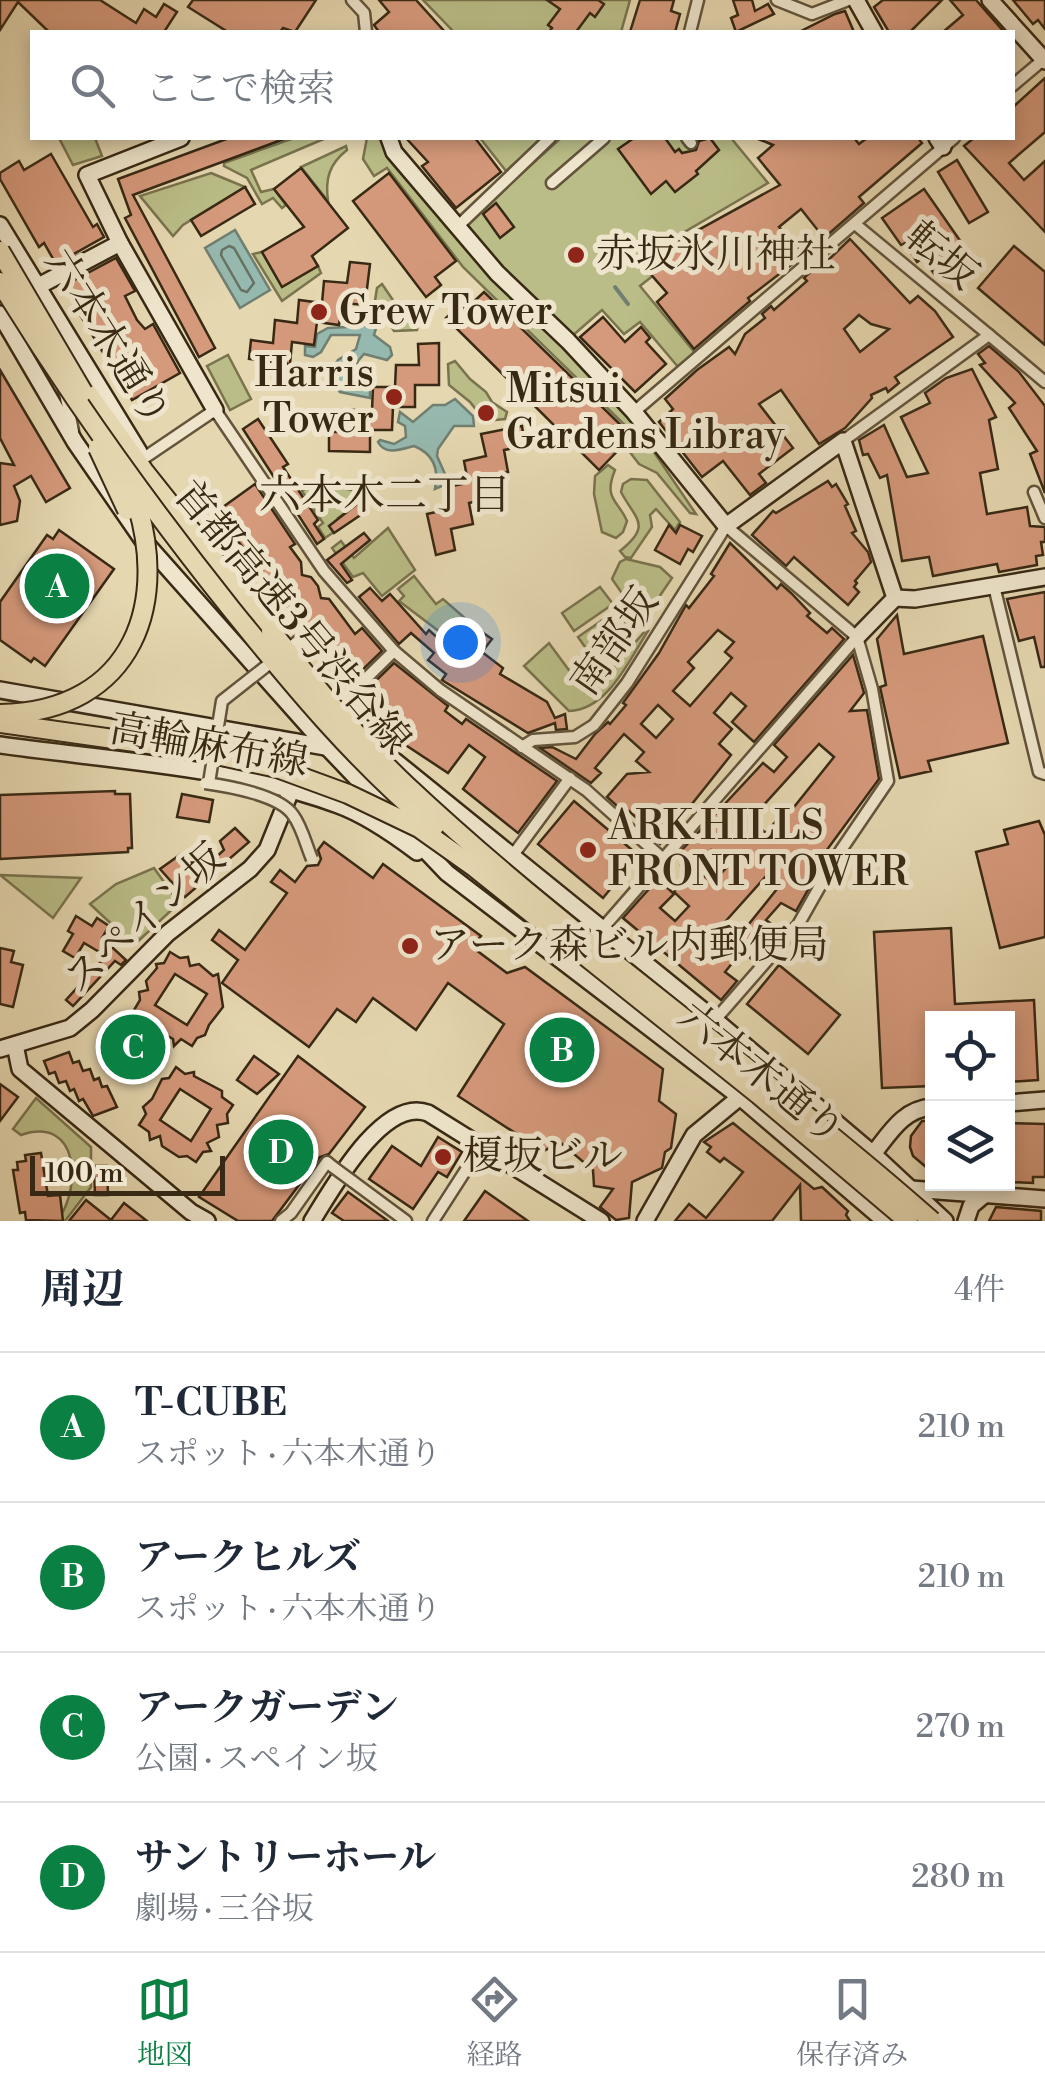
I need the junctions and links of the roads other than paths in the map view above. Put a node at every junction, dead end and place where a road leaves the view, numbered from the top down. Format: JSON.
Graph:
{"nodes":[{"id":1,"x":352,"y":0,"type":"edge"},
{"id":2,"x":698,"y":0,"type":"edge"},
{"id":3,"x":777,"y":0,"type":"edge"},
{"id":4,"x":852,"y":0,"type":"edge"},
{"id":5,"x":990,"y":0,"type":"edge"},
{"id":6,"x":366,"y":30,"type":"edge"},
{"id":7,"x":690,"y":30,"type":"edge"},
{"id":8,"x":873,"y":30,"type":"edge"},
{"id":9,"x":1044,"y":60,"type":"edge"},
{"id":10,"x":1015,"y":84,"type":"edge"},
{"id":11,"x":176,"y":140,"type":"edge"},
{"id":12,"x":390,"y":140,"type":"edge"},
{"id":13,"x":548,"y":140,"type":"edge"},
{"id":14,"x":602,"y":140,"type":"edge"},
{"id":15,"x":945,"y":141,"type":"edge"},
{"id":16,"x":552,"y":183,"type":"dead end"},
{"id":17,"x":855,"y":224,"type":"junction"},
{"id":18,"x":0,"y":225,"type":"edge"},
{"id":19,"x":456,"y":228,"type":"junction"},
{"id":20,"x":120,"y":243,"type":"junction"},
{"id":21,"x":0,"y":251,"type":"edge"},
{"id":22,"x":0,"y":282,"type":"edge"},
{"id":23,"x":36,"y":287,"type":"junction"},
{"id":24,"x":0,"y":312,"type":"edge"},
{"id":25,"x":989,"y":335,"type":"junction"},
{"id":26,"x":36,"y":342,"type":"junction"},
{"id":27,"x":70,"y":368,"type":"junction"},
{"id":28,"x":1045,"y":382,"type":"edge"},
{"id":29,"x":214,"y":410,"type":"junction"},
{"id":30,"x":634,"y":412,"type":"junction"},
{"id":31,"x":843,"y":441,"type":"junction"},
{"id":32,"x":75,"y":442,"type":"junction"},
{"id":33,"x":144,"y":458,"type":"junction"},
{"id":34,"x":1034,"y":492,"type":"dead end"},
{"id":35,"x":1045,"y":518,"type":"edge"},
{"id":36,"x":726,"y":526,"type":"junction"},
{"id":37,"x":142,"y":539,"type":"junction"},
{"id":38,"x":1045,"y":577,"type":"edge"},
{"id":39,"x":994,"y":586,"type":"junction"},
{"id":40,"x":896,"y":598,"type":"junction"},
{"id":41,"x":857,"y":638,"type":"junction"},
{"id":42,"x":305,"y":641,"type":"dead end"},
{"id":43,"x":394,"y":651,"type":"junction"},
{"id":44,"x":323,"y":682,"type":"junction"},
{"id":45,"x":0,"y":690,"type":"edge"},
{"id":46,"x":41,"y":696,"type":"junction"},
{"id":47,"x":341,"y":704,"type":"junction"},
{"id":48,"x":0,"y":715,"type":"edge"},
{"id":49,"x":0,"y":746,"type":"edge"},
{"id":50,"x":327,"y":747,"type":"junction"},
{"id":51,"x":522,"y":747,"type":"junction"},
{"id":52,"x":360,"y":752,"type":"junction"},
{"id":53,"x":390,"y":757,"type":"junction"},
{"id":54,"x":1045,"y":774,"type":"edge"},
{"id":55,"x":570,"y":778,"type":"junction"},
{"id":56,"x":292,"y":790,"type":"junction"},
{"id":57,"x":514,"y":855,"type":"junction"},
{"id":58,"x":662,"y":858,"type":"junction"},
{"id":59,"x":312,"y":859,"type":"dead end"},
{"id":60,"x":447,"y":873,"type":"junction"},
{"id":61,"x":561,"y":917,"type":"junction"},
{"id":62,"x":602,"y":929,"type":"junction"},
{"id":63,"x":586,"y":952,"type":"junction"},
{"id":64,"x":608,"y":963,"type":"junction"},
{"id":65,"x":602,"y":988,"type":"junction"},
{"id":66,"x":715,"y":1020,"type":"junction"},
{"id":67,"x":7,"y":1047,"type":"edge"},
{"id":68,"x":712,"y":1075,"type":"junction"},
{"id":69,"x":740,"y":1097,"type":"junction"},
{"id":70,"x":1045,"y":1100,"type":"edge"},
{"id":71,"x":1015,"y":1102,"type":"edge"},
{"id":72,"x":925,"y":1109,"type":"edge"},
{"id":73,"x":480,"y":1148,"type":"junction"},
{"id":74,"x":873,"y":1154,"type":"junction"},
{"id":75,"x":846,"y":1185,"type":"junction"},
{"id":76,"x":876,"y":1187,"type":"junction"},
{"id":77,"x":911,"y":1189,"type":"junction"},
{"id":78,"x":984,"y":1195,"type":"junction"},
{"id":79,"x":1045,"y":1200,"type":"edge"},
{"id":80,"x":188,"y":1216,"type":"edge"},
{"id":81,"x":876,"y":1217,"type":"edge"},
{"id":82,"x":207,"y":1221,"type":"edge"},
{"id":83,"x":282,"y":1221,"type":"edge"},
{"id":84,"x":312,"y":1221,"type":"edge"},
{"id":85,"x":406,"y":1221,"type":"edge"},
{"id":86,"x":433,"y":1221,"type":"edge"},
{"id":87,"x":600,"y":1221,"type":"edge"},
{"id":88,"x":645,"y":1221,"type":"edge"},
{"id":89,"x":911,"y":1221,"type":"edge"},
{"id":90,"x":932,"y":1221,"type":"edge"},
{"id":91,"x":945,"y":1221,"type":"edge"},
{"id":92,"x":966,"y":1221,"type":"edge"}],
"edges":[{"from":1,"to":6,"type":"street"},
{"from":2,"to":7,"type":"street"},
{"from":3,"to":4,"type":"street"},
{"from":4,"to":8,"type":"main road"},
{"from":5,"to":9,"type":"main road"},
{"from":9,"to":10,"type":"street"},
{"from":11,"to":20,"type":"main road"},
{"from":12,"to":19,"type":"main road"},
{"from":13,"to":19,"type":"street"},
{"from":14,"to":16,"type":"street"},
{"from":15,"to":17,"type":"street"},
{"from":17,"to":25,"type":"street","name":"転坂"},
{"from":17,"to":30,"type":"street"},
{"from":18,"to":23,"type":"main road","name":"六本木通り"},
{"from":19,"to":30,"type":"main road"},
{"from":20,"to":23,"type":"main road"},
{"from":20,"to":29,"type":"main road"},
{"from":21,"to":27,"type":"highway","bridge":true},
{"from":22,"to":26,"type":"highway","name":"首都高速3号渋谷線","bridge":true},
{"from":23,"to":24,"type":"main road"},
{"from":23,"to":32,"type":"street"},
{"from":23,"to":33,"type":"main road","name":"六本木通り"},
{"from":24,"to":32,"type":"main road","name":"六本木通り"},
{"from":25,"to":28,"type":"street","name":"転坂"},
{"from":25,"to":31,"type":"street"},
{"from":26,"to":48,"type":"highway","bridge":true},
{"from":26,"to":63,"type":"highway","name":"首都高速3号渋谷線","bridge":true},
{"from":27,"to":48,"type":"highway","bridge":true},
{"from":27,"to":61,"type":"highway","bridge":true},
{"from":29,"to":33,"type":"street"},
{"from":29,"to":43,"type":"street"},
{"from":30,"to":36,"type":"main road"},
{"from":31,"to":36,"type":"main road"},
{"from":31,"to":40,"type":"main road"},
{"from":32,"to":37,"type":"main road","name":"六本木通り"},
{"from":33,"to":44,"type":"main road","name":"六本木通り"},
{"from":34,"to":35,"type":"street"},
{"from":36,"to":41,"type":"street"},
{"from":36,"to":51,"type":"street","name":"南部坂"},
{"from":37,"to":46,"type":"main road"},
{"from":37,"to":50,"type":"main road","name":"六本木通り"},
{"from":38,"to":39,"type":"main road"},
{"from":39,"to":40,"type":"main road"},
{"from":39,"to":54,"type":"street"},
{"from":40,"to":41,"type":"main road"},
{"from":41,"to":58,"type":"street"},
{"from":41,"to":66,"type":"street"},
{"from":42,"to":59,"type":"street","bridge":true},
{"from":43,"to":47,"type":"street"},
{"from":43,"to":51,"type":"street"},
{"from":44,"to":47,"type":"main road","name":"六本木通り"},
{"from":44,"to":52,"type":"main road"},
{"from":45,"to":46,"type":"main road"},
{"from":46,"to":50,"type":"main road"},
{"from":47,"to":53,"type":"main road","name":"六本木通り"},
{"from":48,"to":61,"type":"highway","bridge":true},
{"from":48,"to":63,"type":"highway","bridge":true},
{"from":49,"to":56,"type":"main road","name":"高輪麻布線"},
{"from":50,"to":52,"type":"main road"},
{"from":50,"to":60,"type":"main road","name":"六本木通り"},
{"from":51,"to":55,"type":"street"},
{"from":52,"to":53,"type":"main road"},
{"from":52,"to":63,"type":"main road"},
{"from":53,"to":57,"type":"main road","name":"六本木通り"},
{"from":55,"to":57,"type":"street"},
{"from":55,"to":58,"type":"street"},
{"from":56,"to":60,"type":"main road","name":"高輪麻布線"},
{"from":56,"to":67,"type":"main road","name":"スペイン坂"},
{"from":57,"to":62,"type":"main road","name":"六本木通り"},
{"from":58,"to":62,"type":"street"},
{"from":60,"to":65,"type":"main road","name":"六本木通り"},
{"from":61,"to":90,"type":"highway","bridge":true},
{"from":62,"to":64,"type":"main road"},
{"from":62,"to":66,"type":"main road","name":"六本木通り"},
{"from":63,"to":64,"type":"main road"},
{"from":63,"to":65,"type":"main road"},
{"from":63,"to":89,"type":"highway","bridge":true},
{"from":64,"to":68,"type":"main road"},
{"from":64,"to":76,"type":"main road"},
{"from":65,"to":68,"type":"main road","name":"六本木通り"},
{"from":66,"to":74,"type":"main road","name":"六本木通り"},
{"from":67,"to":80,"type":"main road"},
{"from":68,"to":69,"type":"main road","name":"六本木通り"},
{"from":69,"to":75,"type":"main road","name":"六本木通り"},
{"from":69,"to":88,"type":"main road"},
{"from":70,"to":71,"type":"main road"},
{"from":72,"to":74,"type":"main road"},
{"from":73,"to":84,"type":"main road"},
{"from":73,"to":86,"type":"street"},
{"from":73,"to":87,"type":"main road"},
{"from":74,"to":77,"type":"main road","name":"六本木通り"},
{"from":75,"to":76,"type":"street"},
{"from":75,"to":81,"type":"main road","name":"六本木通り"},
{"from":76,"to":77,"type":"street"},
{"from":76,"to":89,"type":"main road"},
{"from":77,"to":78,"type":"main road"},
{"from":77,"to":91,"type":"main road","name":"六本木通り"},
{"from":78,"to":79,"type":"main road"},
{"from":78,"to":92,"type":"main road"},
{"from":80,"to":82,"type":"main road"},
{"from":83,"to":85,"type":"street","bridge":true}]}
